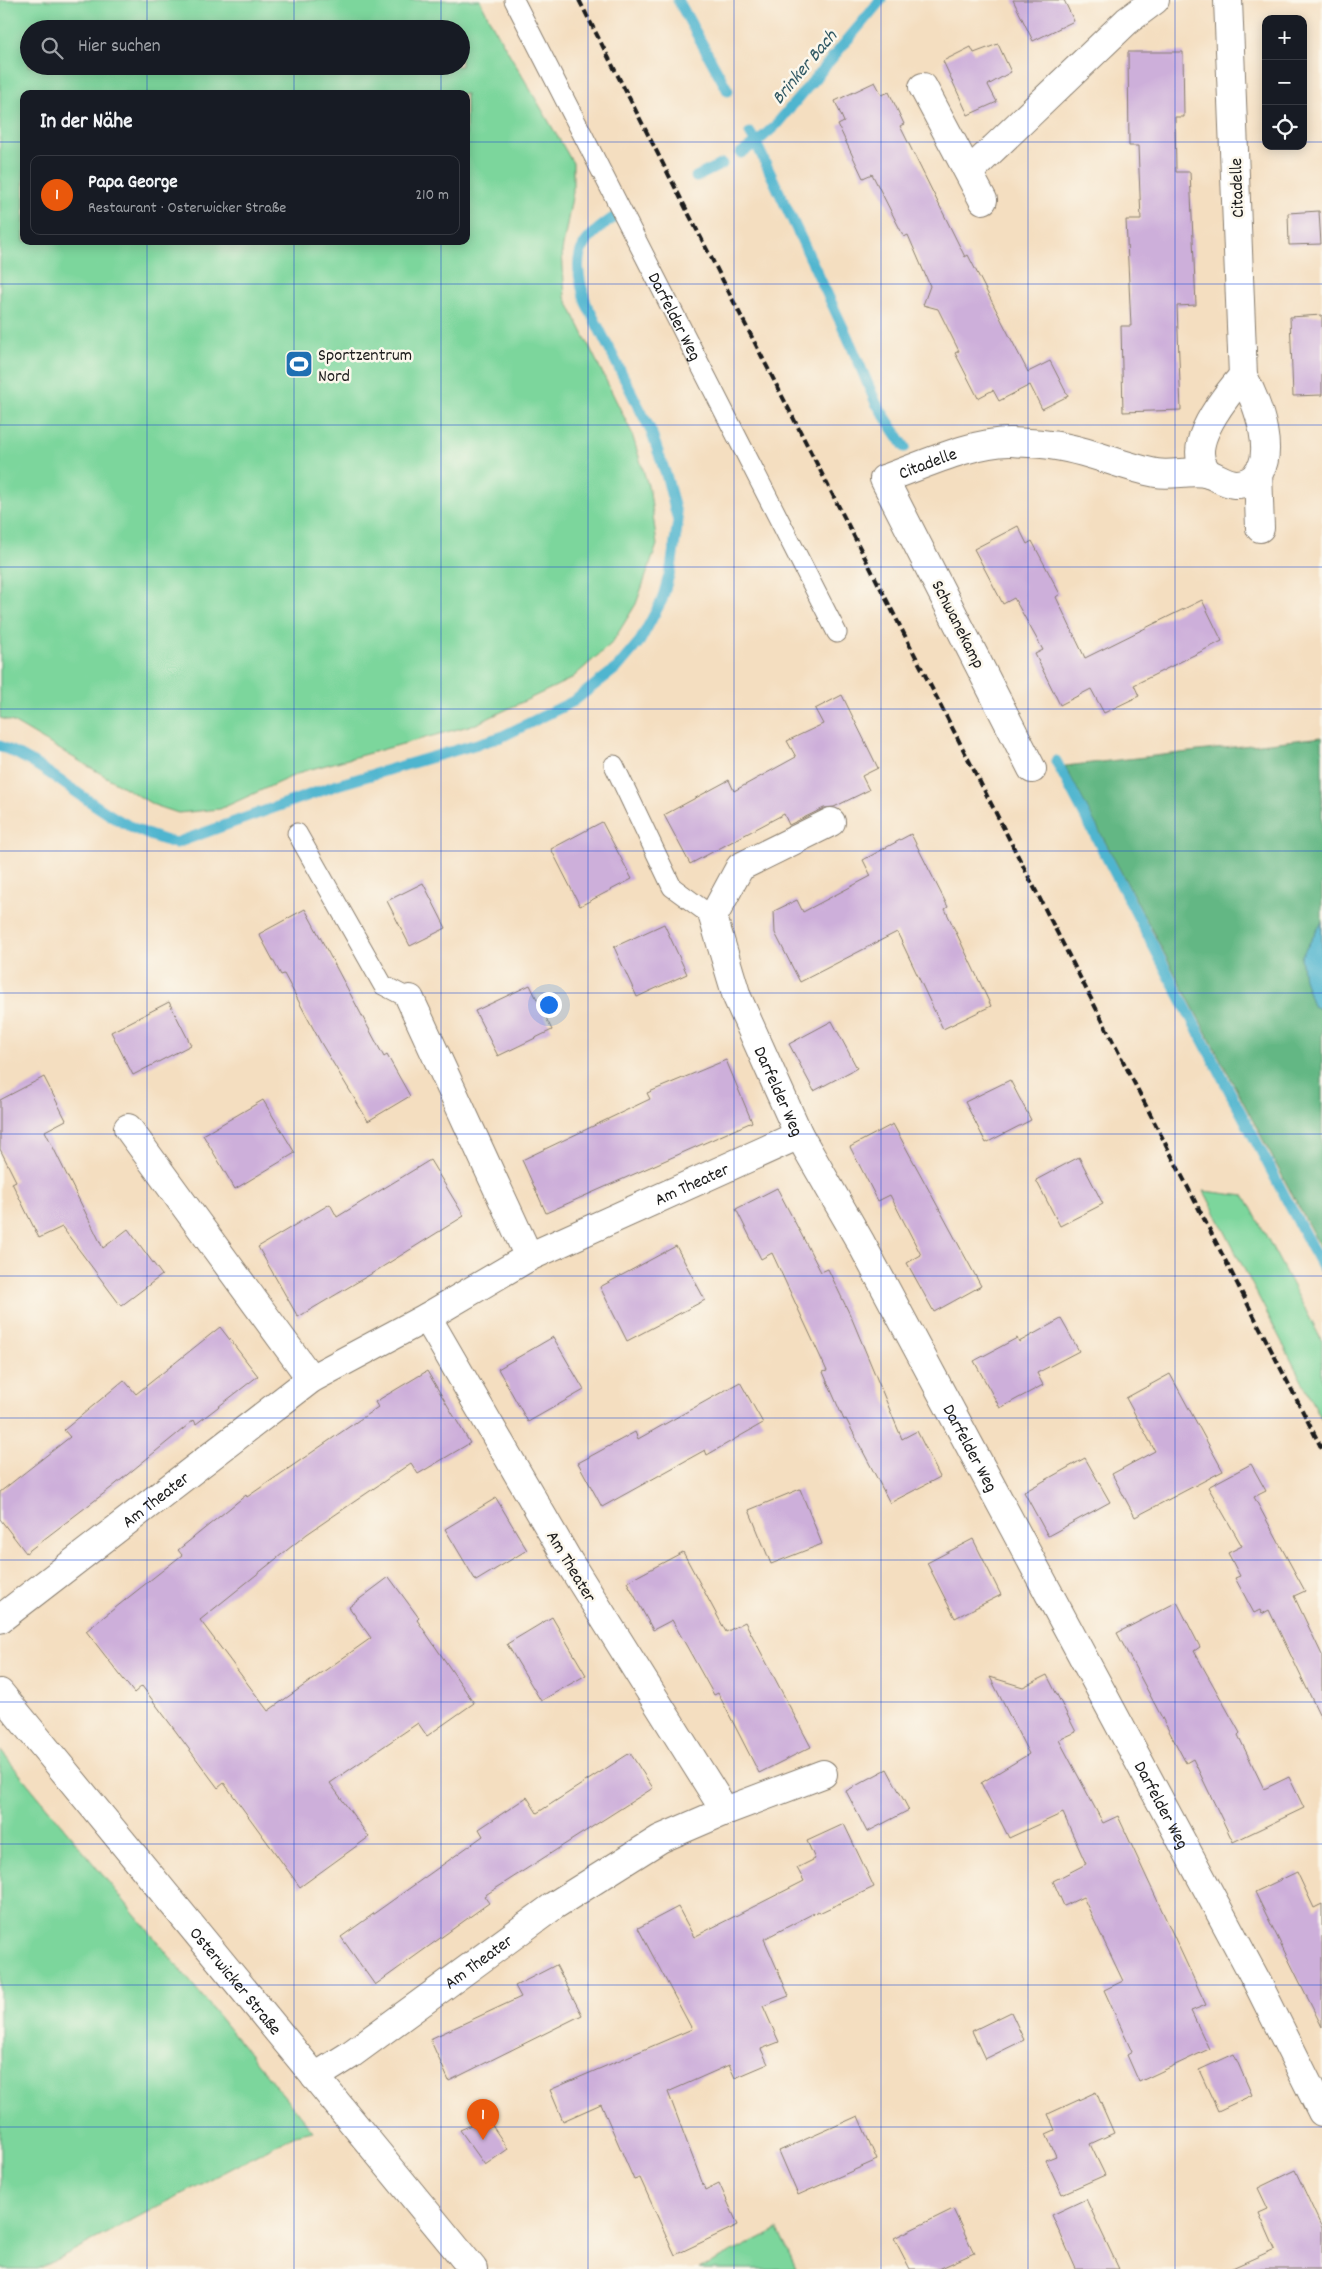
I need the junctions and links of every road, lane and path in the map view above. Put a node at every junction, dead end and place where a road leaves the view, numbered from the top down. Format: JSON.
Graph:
{"nodes":[{"id":1,"x":514,"y":0,"type":"edge"},
{"id":2,"x":1155,"y":0,"type":"edge"},
{"id":3,"x":1228,"y":0,"type":"edge"},
{"id":4,"x":923,"y":87,"type":"dead end"},
{"id":5,"x":969,"y":172,"type":"junction"},
{"id":6,"x":983,"y":200,"type":"dead end"},
{"id":7,"x":1243,"y":376,"type":"junction"},
{"id":8,"x":1258,"y":472,"type":"junction"},
{"id":9,"x":1208,"y":474,"type":"junction"},
{"id":10,"x":884,"y":479,"type":"joint"},
{"id":11,"x":1260,"y":528,"type":"dead end"},
{"id":12,"x":836,"y":633,"type":"dead end"},
{"id":13,"x":614,"y":765,"type":"dead end"},
{"id":14,"x":1032,"y":769,"type":"dead end"},
{"id":15,"x":831,"y":822,"type":"dead end"},
{"id":16,"x":297,"y":833,"type":"dead end"},
{"id":17,"x":713,"y":917,"type":"junction"},
{"id":18,"x":410,"y":999,"type":"joint"},
{"id":19,"x":128,"y":1128,"type":"dead end"},
{"id":20,"x":799,"y":1135,"type":"junction"},
{"id":21,"x":529,"y":1256,"type":"junction"},
{"id":22,"x":427,"y":1317,"type":"junction"},
{"id":23,"x":311,"y":1379,"type":"junction"},
{"id":24,"x":0,"y":1619,"type":"edge"},
{"id":25,"x":0,"y":1693,"type":"edge"},
{"id":26,"x":822,"y":1774,"type":"dead end"},
{"id":27,"x":724,"y":1810,"type":"junction"},
{"id":28,"x":315,"y":2077,"type":"junction"},
{"id":29,"x":1322,"y":2112,"type":"edge"},
{"id":30,"x":473,"y":2269,"type":"edge"}],
"edges":[{"from":1,"to":12,"type":"lane","name":"Darfelder Weg"},
{"from":2,"to":5,"type":"street"},
{"from":3,"to":7,"type":"street","name":"Citadelle"},
{"from":4,"to":5,"type":"street"},
{"from":5,"to":6,"type":"street"},
{"from":7,"to":8,"type":"street","name":"Citadelle"},
{"from":7,"to":9,"type":"street"},
{"from":8,"to":9,"type":"street","name":"Citadelle"},
{"from":8,"to":11,"type":"street","name":"Citadelle"},
{"from":9,"to":10,"type":"street","name":"Citadelle"},
{"from":10,"to":14,"type":"street","name":"Schwanekamp"},
{"from":13,"to":17,"type":"lane"},
{"from":15,"to":17,"type":"street"},
{"from":16,"to":18,"type":"lane"},
{"from":17,"to":20,"type":"street","name":"Darfelder Weg"},
{"from":18,"to":21,"type":"street"},
{"from":19,"to":23,"type":"street"},
{"from":20,"to":21,"type":"street","name":"Am Theater"},
{"from":20,"to":29,"type":"street","name":"Darfelder Weg"},
{"from":21,"to":22,"type":"street","name":"Am Theater"},
{"from":22,"to":23,"type":"street","name":"Am Theater"},
{"from":22,"to":27,"type":"street","name":"Am Theater"},
{"from":23,"to":24,"type":"street","name":"Am Theater"},
{"from":25,"to":28,"type":"street","name":"Osterwicker Straße"},
{"from":26,"to":27,"type":"street","name":"Am Theater"},
{"from":27,"to":28,"type":"street","name":"Am Theater"},
{"from":28,"to":30,"type":"street","name":"Osterwicker Straße"}]}
